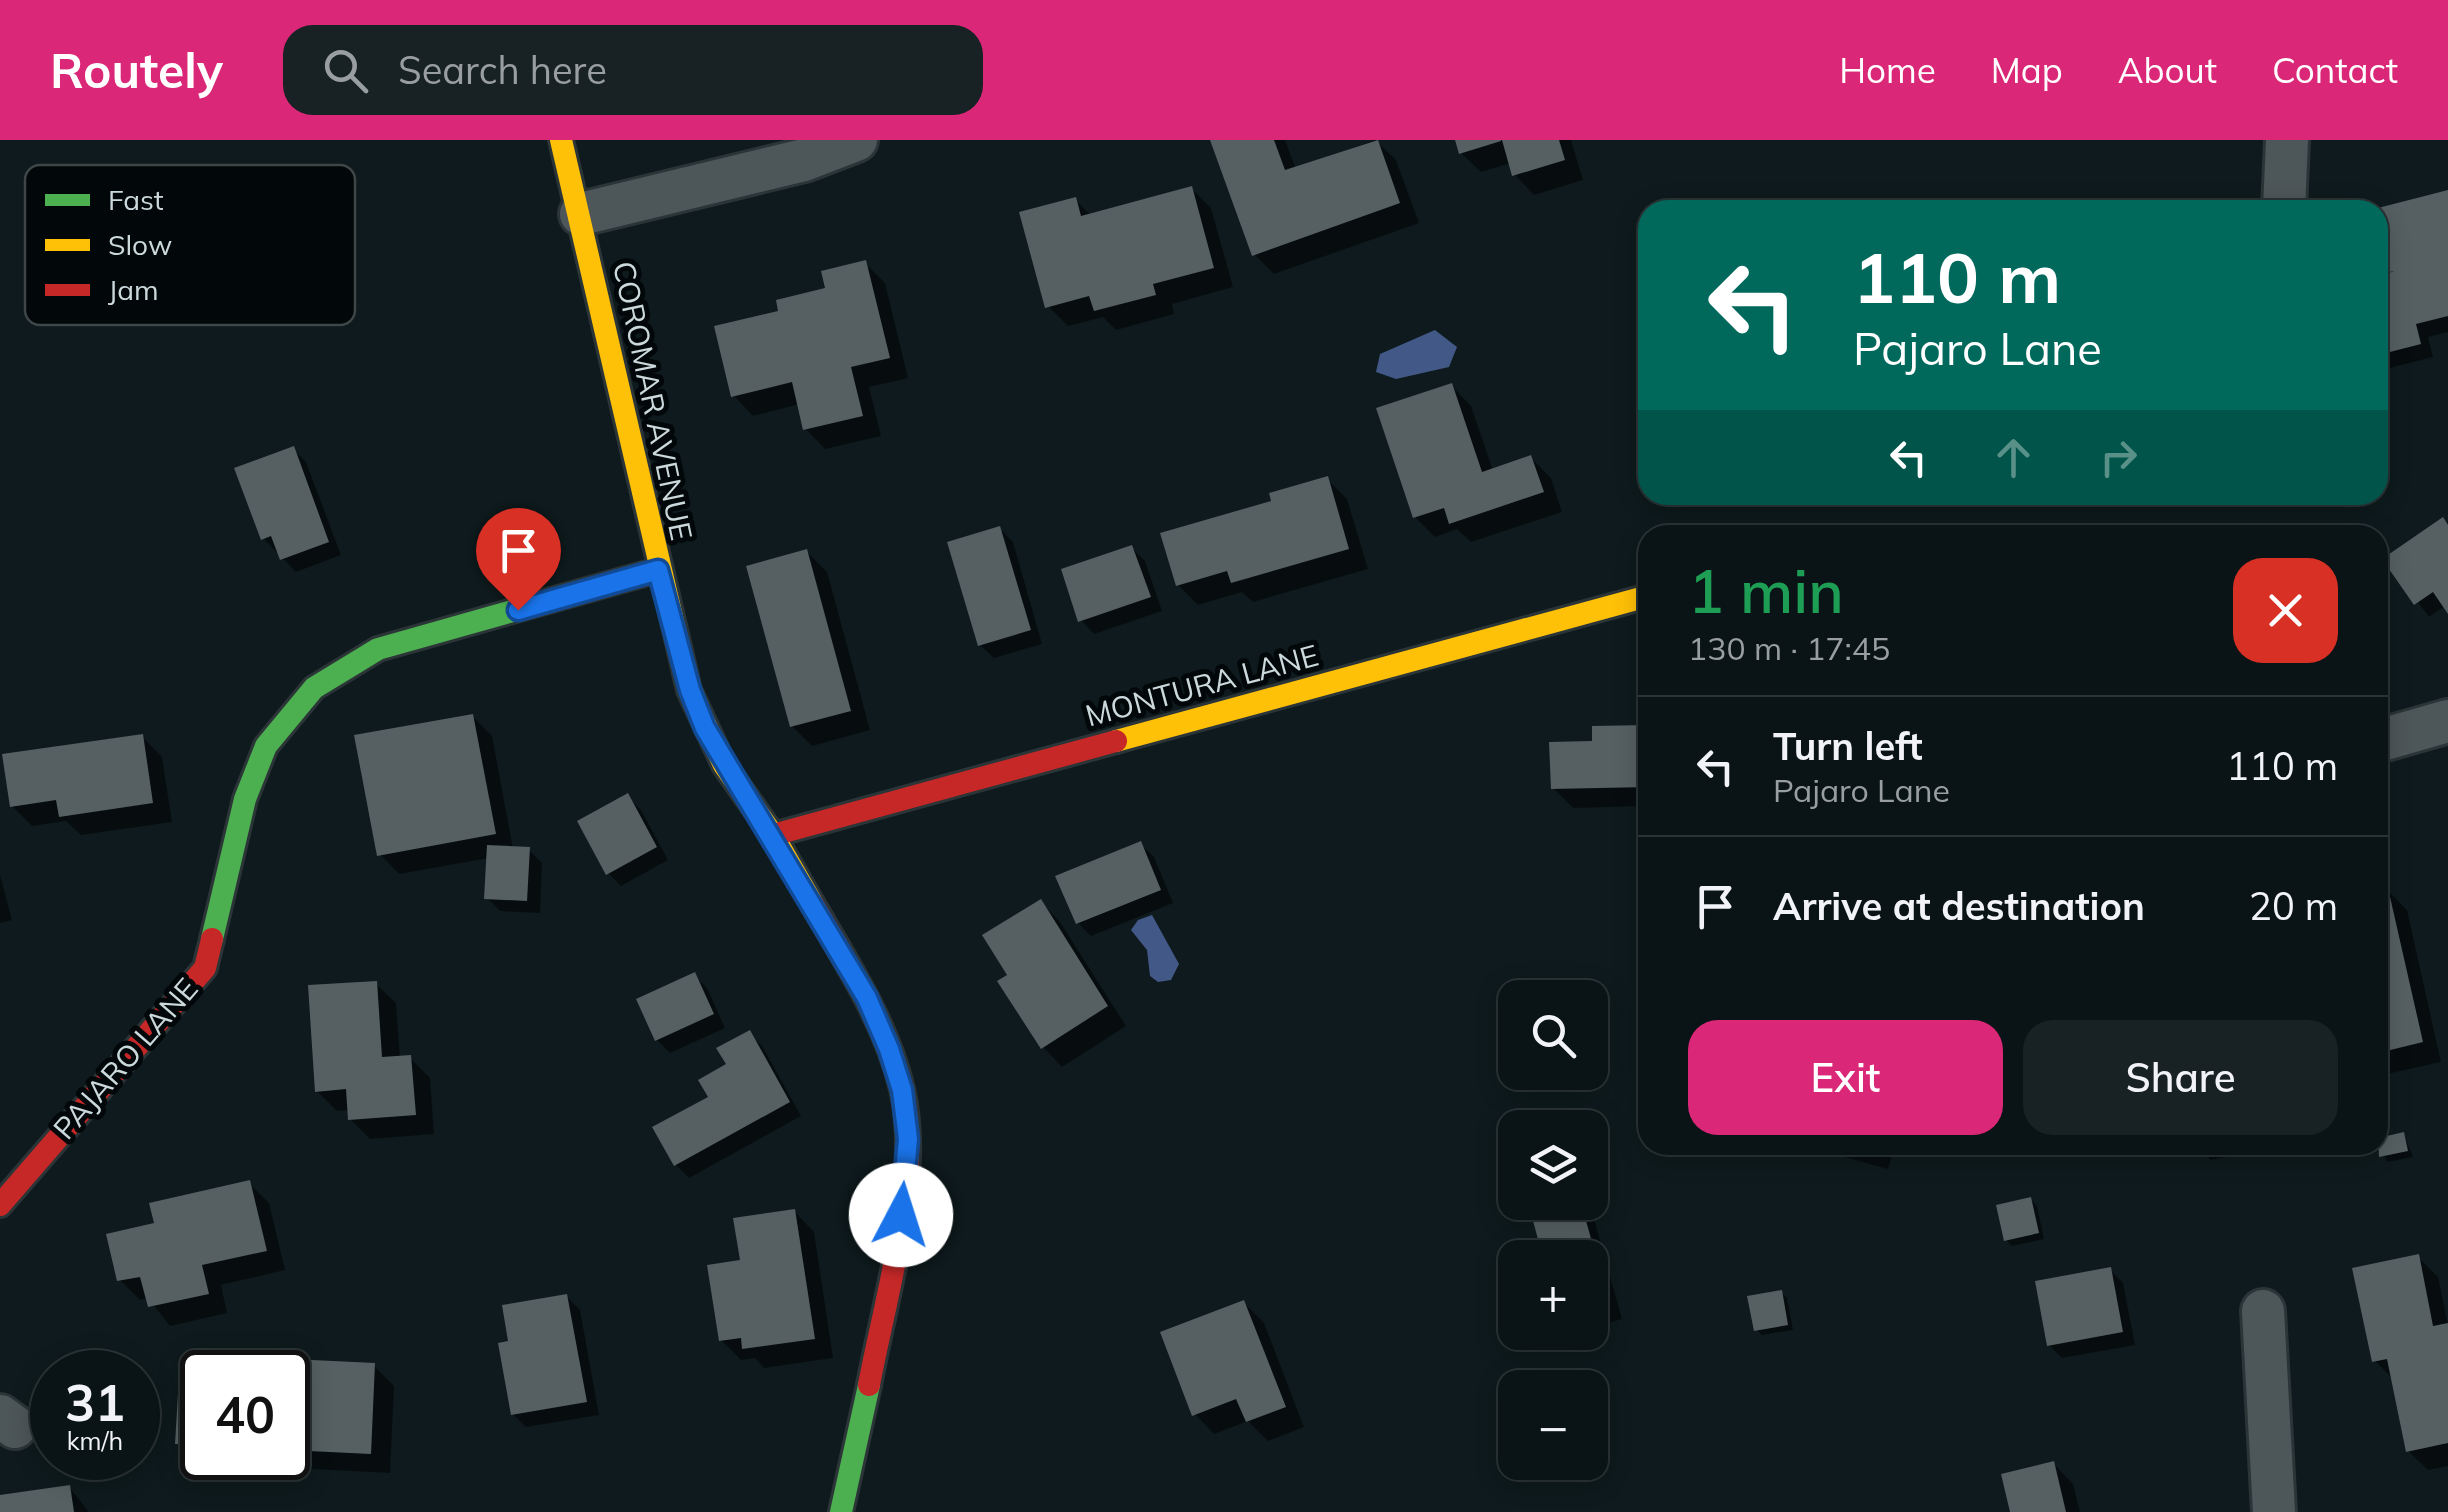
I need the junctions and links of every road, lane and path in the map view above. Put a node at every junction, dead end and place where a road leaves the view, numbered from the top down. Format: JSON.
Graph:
{"nodes":[{"id":1,"x":561,"y":140,"type":"edge"},
{"id":2,"x":856,"y":140,"type":"edge"},
{"id":3,"x":2288,"y":140,"type":"edge"},
{"id":4,"x":2285,"y":200,"type":"edge"},
{"id":5,"x":581,"y":214,"type":"junction"},
{"id":6,"x":658,"y":570,"type":"junction"},
{"id":7,"x":1638,"y":599,"type":"edge"},
{"id":8,"x":2448,"y":721,"type":"edge"},
{"id":9,"x":2388,"y":739,"type":"edge"},
{"id":10,"x":773,"y":835,"type":"junction"},
{"id":11,"x":0,"y":1205,"type":"edge"},
{"id":12,"x":2263,"y":1310,"type":"dead end"},
{"id":13,"x":840,"y":1512,"type":"edge"},
{"id":14,"x":2274,"y":1512,"type":"edge"}],
"edges":[{"from":1,"to":5,"type":"street","name":"COROMAR AVENUE"},
{"from":2,"to":5,"type":"street"},
{"from":3,"to":4,"type":"street"},
{"from":5,"to":6,"type":"street","name":"COROMAR AVENUE"},
{"from":6,"to":10,"type":"street","name":"COROMAR AVENUE"},
{"from":6,"to":11,"type":"street","name":"PAJARO LANE"},
{"from":7,"to":10,"type":"street","name":"MONTURA LANE"},
{"from":8,"to":9,"type":"street"},
{"from":10,"to":13,"type":"street","name":"COROMAR AVENUE"},
{"from":12,"to":14,"type":"street"}]}
